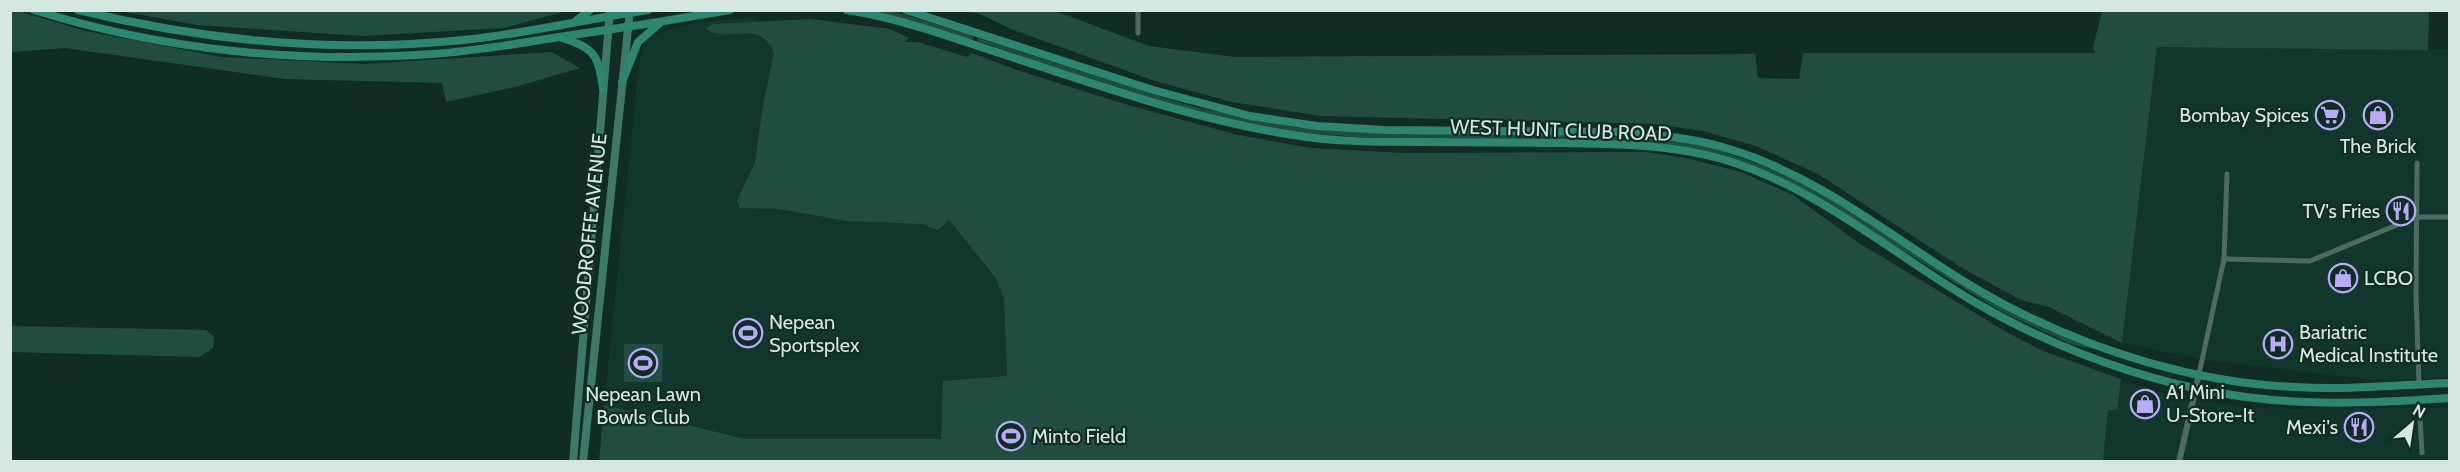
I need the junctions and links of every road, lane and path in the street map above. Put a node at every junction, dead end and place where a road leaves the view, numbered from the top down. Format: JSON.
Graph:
{"nodes":[{"id":1,"x":34,"y":10,"type":"edge"},
{"id":2,"x":78,"y":10,"type":"edge"},
{"id":3,"x":590,"y":10,"type":"edge"},
{"id":4,"x":648,"y":10,"type":"edge"},
{"id":5,"x":730,"y":10,"type":"edge"},
{"id":6,"x":847,"y":10,"type":"edge"},
{"id":7,"x":906,"y":10,"type":"edge"},
{"id":8,"x":1138,"y":10,"type":"edge"},
{"id":9,"x":630,"y":12,"type":"edge"},
{"id":10,"x":610,"y":13,"type":"edge"},
{"id":11,"x":663,"y":22,"type":"junction"},
{"id":12,"x":573,"y":23,"type":"junction"},
{"id":13,"x":629,"y":27,"type":"junction"},
{"id":14,"x":608,"y":30,"type":"junction"},
{"id":15,"x":1138,"y":33,"type":"dead end"},
{"id":16,"x":558,"y":38,"type":"junction"},
{"id":17,"x":622,"y":82,"type":"junction"},
{"id":18,"x":603,"y":90,"type":"junction"},
{"id":19,"x":2417,"y":163,"type":"dead end"},
{"id":20,"x":2227,"y":174,"type":"dead end"},
{"id":21,"x":2416,"y":217,"type":"junction"},
{"id":22,"x":2450,"y":217,"type":"edge"},
{"id":23,"x":593,"y":225,"type":"junction"},
{"id":24,"x":607,"y":225,"type":"junction"},
{"id":25,"x":2224,"y":259,"type":"junction"},
{"id":26,"x":2199,"y":374,"type":"junction"},
{"id":27,"x":2450,"y":383,"type":"edge"},
{"id":28,"x":2420,"y":384,"type":"junction"},
{"id":29,"x":2196,"y":388,"type":"junction"},
{"id":30,"x":2450,"y":398,"type":"edge"},
{"id":31,"x":2419,"y":399,"type":"junction"},
{"id":32,"x":2422,"y":453,"type":"dead end"},
{"id":33,"x":573,"y":462,"type":"edge"},
{"id":34,"x":583,"y":462,"type":"edge"},
{"id":35,"x":2179,"y":462,"type":"edge"}],
"edges":[{"from":1,"to":16,"type":"main road"},
{"from":2,"to":12,"type":"main road"},
{"from":3,"to":12,"type":"main road"},
{"from":4,"to":9,"type":"main road"},
{"from":5,"to":11,"type":"main road"},
{"from":6,"to":29,"type":"main road","name":"WEST HUNT CLUB ROAD"},
{"from":7,"to":26,"type":"main road","name":"WEST HUNT CLUB ROAD"},
{"from":8,"to":15,"type":"street"},
{"from":9,"to":10,"type":"main road"},
{"from":9,"to":13,"type":"main road","name":"WOODROFFE AVENUE"},
{"from":10,"to":12,"type":"main road"},
{"from":10,"to":14,"type":"main road","name":"WOODROFFE AVENUE"},
{"from":11,"to":13,"type":"main road"},
{"from":11,"to":17,"type":"main road"},
{"from":13,"to":14,"type":"main road"},
{"from":13,"to":17,"type":"main road","name":"WOODROFFE AVENUE"},
{"from":14,"to":16,"type":"main road"},
{"from":14,"to":18,"type":"main road","name":"WOODROFFE AVENUE"},
{"from":16,"to":18,"type":"main road"},
{"from":17,"to":24,"type":"main road","name":"WOODROFFE AVENUE"},
{"from":18,"to":23,"type":"main road","name":"WOODROFFE AVENUE"},
{"from":19,"to":21,"type":"street"},
{"from":20,"to":25,"type":"street"},
{"from":21,"to":22,"type":"street"},
{"from":21,"to":25,"type":"street"},
{"from":21,"to":28,"type":"street"},
{"from":23,"to":24,"type":"main road"},
{"from":23,"to":33,"type":"main road","name":"WOODROFFE AVENUE"},
{"from":24,"to":34,"type":"main road","name":"WOODROFFE AVENUE"},
{"from":25,"to":26,"type":"street"},
{"from":26,"to":28,"type":"main road","name":"WEST HUNT CLUB ROAD"},
{"from":26,"to":29,"type":"street"},
{"from":27,"to":28,"type":"main road","name":"WEST HUNT CLUB ROAD"},
{"from":28,"to":31,"type":"main road"},
{"from":29,"to":31,"type":"main road","name":"WEST HUNT CLUB ROAD"},
{"from":29,"to":35,"type":"street"},
{"from":30,"to":31,"type":"main road","name":"WEST HUNT CLUB ROAD"},
{"from":31,"to":32,"type":"street"}]}
